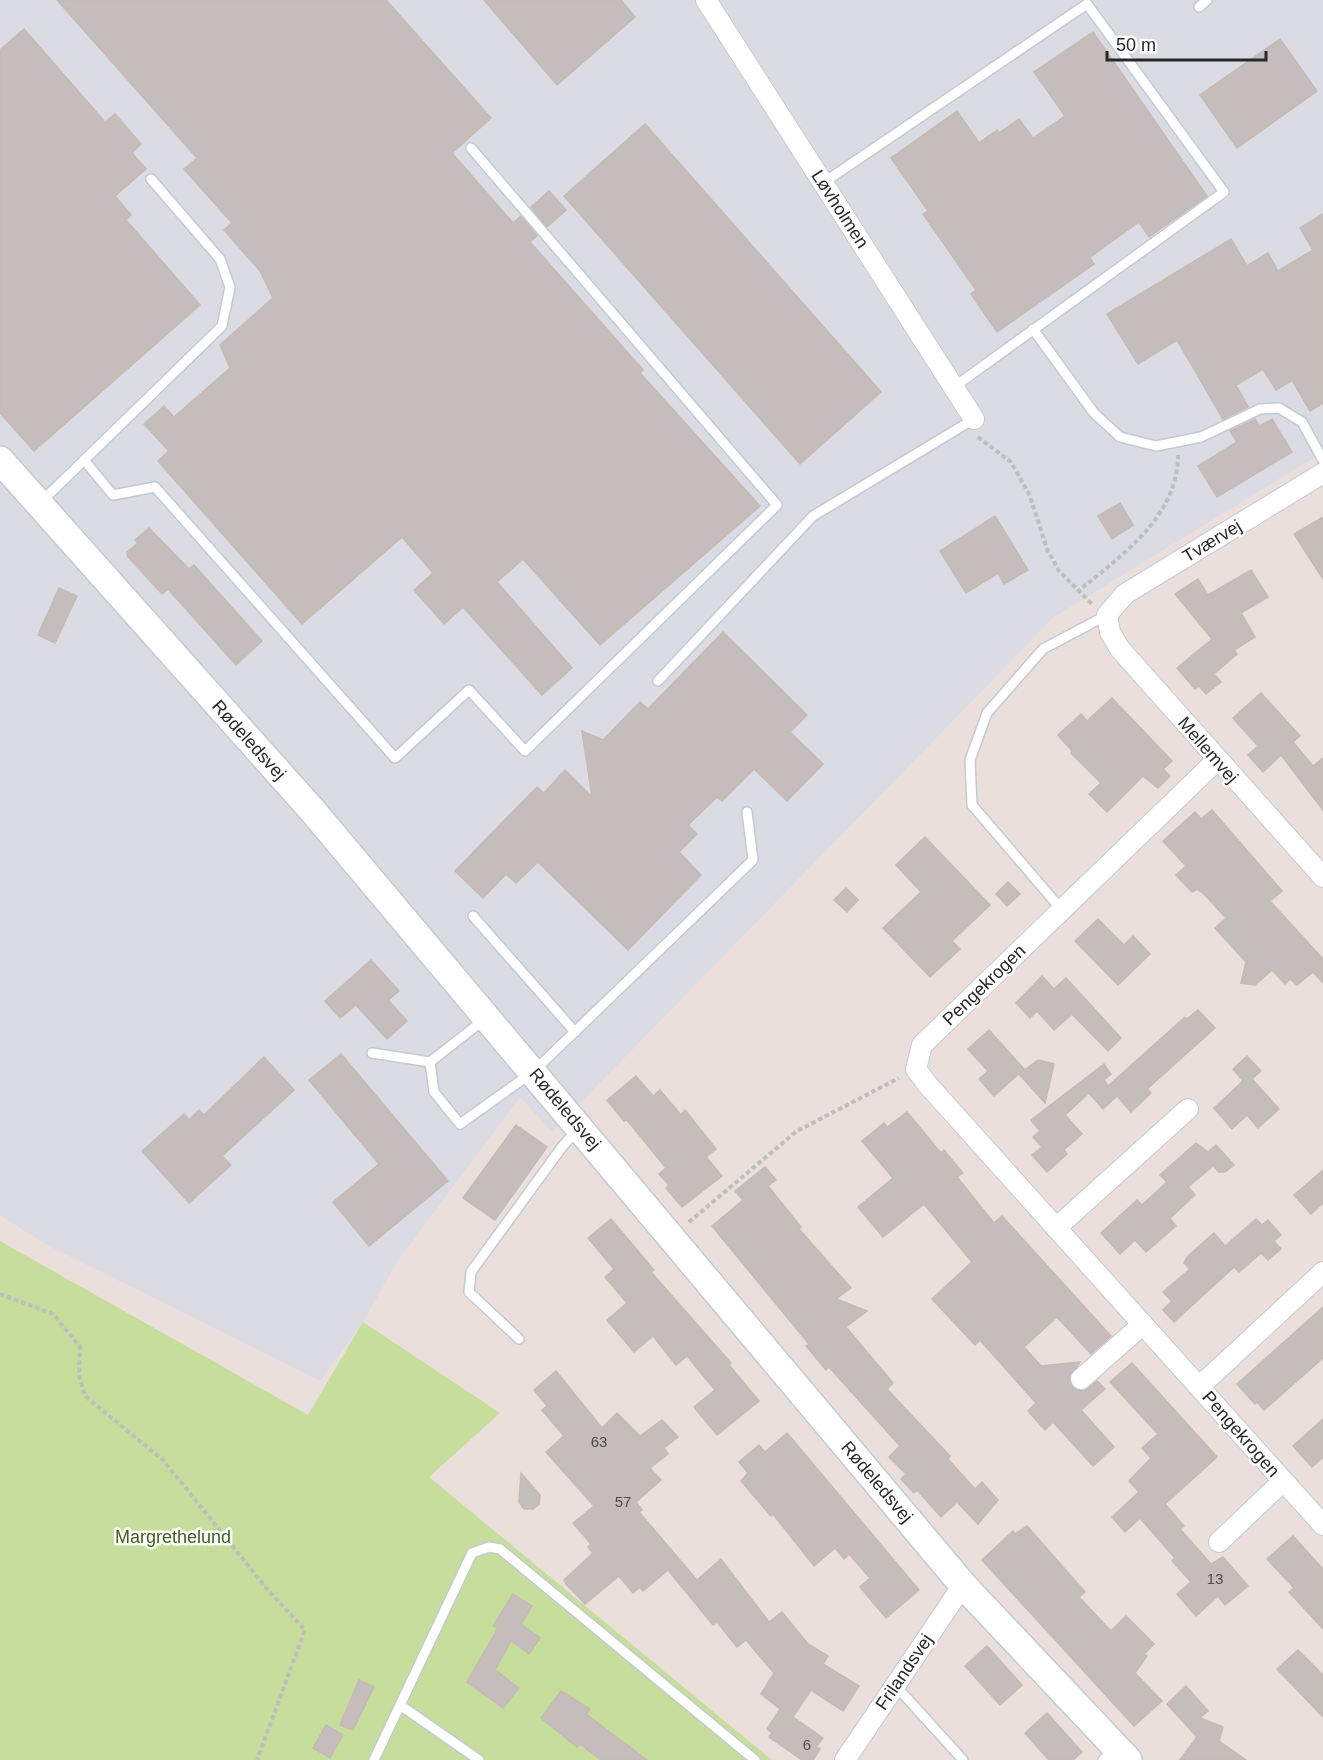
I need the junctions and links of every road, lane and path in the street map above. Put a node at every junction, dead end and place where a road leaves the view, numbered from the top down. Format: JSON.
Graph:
{"nodes":[{"id":1,"x":706,"y":0,"type":"edge"},
{"id":2,"x":1207,"y":0,"type":"edge"},
{"id":3,"x":1199,"y":6,"type":"dead end"},
{"id":4,"x":471,"y":148,"type":"dead end"},
{"id":5,"x":151,"y":179,"type":"dead end"},
{"id":6,"x":823,"y":183,"type":"junction"},
{"id":7,"x":1033,"y":329,"type":"junction"},
{"id":8,"x":954,"y":387,"type":"junction"},
{"id":9,"x":970,"y":421,"type":"junction"},
{"id":10,"x":1177,"y":442,"type":"junction"},
{"id":11,"x":0,"y":460,"type":"edge"},
{"id":12,"x":84,"y":460,"type":"junction"},
{"id":13,"x":1323,"y":460,"type":"edge"},
{"id":14,"x":1323,"y":473,"type":"edge"},
{"id":15,"x":38,"y":504,"type":"junction"},
{"id":16,"x":1077,"y":592,"type":"junction"},
{"id":17,"x":1107,"y":615,"type":"junction"},
{"id":18,"x":658,"y":681,"type":"dead end"},
{"id":19,"x":1217,"y":760,"type":"junction"},
{"id":20,"x":747,"y":812,"type":"dead end"},
{"id":21,"x":1323,"y":877,"type":"edge"},
{"id":22,"x":1061,"y":909,"type":"junction"},
{"id":23,"x":473,"y":916,"type":"dead end"},
{"id":24,"x":487,"y":1017,"type":"junction"},
{"id":25,"x":575,"y":1032,"type":"junction"},
{"id":26,"x":372,"y":1053,"type":"dead end"},
{"id":27,"x":430,"y":1062,"type":"junction"},
{"id":28,"x":916,"y":1069,"type":"junction"},
{"id":29,"x":533,"y":1072,"type":"junction"},
{"id":30,"x":1188,"y":1109,"type":"dead end"},
{"id":31,"x":580,"y":1127,"type":"junction"},
{"id":32,"x":1056,"y":1228,"type":"junction"},
{"id":33,"x":672,"y":1237,"type":"junction"},
{"id":34,"x":1323,"y":1272,"type":"edge"},
{"id":35,"x":0,"y":1294,"type":"edge"},
{"id":36,"x":1143,"y":1324,"type":"junction"},
{"id":37,"x":519,"y":1339,"type":"dead end"},
{"id":38,"x":1081,"y":1379,"type":"dead end"},
{"id":39,"x":1200,"y":1386,"type":"junction"},
{"id":40,"x":1283,"y":1481,"type":"junction"},
{"id":41,"x":1323,"y":1525,"type":"edge"},
{"id":42,"x":1220,"y":1542,"type":"dead end"},
{"id":43,"x":963,"y":1585,"type":"junction"},
{"id":44,"x":895,"y":1685,"type":"junction"},
{"id":45,"x":400,"y":1705,"type":"junction"},
{"id":46,"x":1115,"y":1755,"type":"edge"},
{"id":47,"x":256,"y":1760,"type":"edge"},
{"id":48,"x":374,"y":1760,"type":"edge"},
{"id":49,"x":479,"y":1760,"type":"edge"},
{"id":50,"x":755,"y":1760,"type":"edge"},
{"id":51,"x":844,"y":1760,"type":"edge"},
{"id":52,"x":963,"y":1760,"type":"edge"}],
"edges":[{"from":1,"to":6,"type":"street","name":"Løvholmen"},
{"from":2,"to":3,"type":"lane"},
{"from":4,"to":12,"type":"lane"},
{"from":5,"to":12,"type":"lane"},
{"from":6,"to":7,"type":"lane"},
{"from":6,"to":8,"type":"street","name":"Løvholmen"},
{"from":7,"to":8,"type":"lane"},
{"from":7,"to":10,"type":"lane"},
{"from":8,"to":9,"type":"street","name":"Løvholmen"},
{"from":9,"to":16,"type":"path"},
{"from":9,"to":18,"type":"lane"},
{"from":10,"to":13,"type":"lane"},
{"from":10,"to":16,"type":"path"},
{"from":11,"to":15,"type":"street","name":"Rødeledsvej"},
{"from":12,"to":15,"type":"lane"},
{"from":14,"to":17,"type":"street","name":"Tværvej"},
{"from":15,"to":24,"type":"street","name":"Rødeledsvej"},
{"from":16,"to":17,"type":"path"},
{"from":17,"to":19,"type":"street","name":"Mellemvej"},
{"from":17,"to":22,"type":"lane"},
{"from":19,"to":21,"type":"street","name":"Mellemvej"},
{"from":19,"to":22,"type":"street","name":"Pengekrogen"},
{"from":20,"to":25,"type":"lane"},
{"from":22,"to":28,"type":"street","name":"Pengekrogen"},
{"from":23,"to":25,"type":"lane"},
{"from":24,"to":27,"type":"lane"},
{"from":24,"to":29,"type":"street","name":"Rødeledsvej"},
{"from":25,"to":29,"type":"lane"},
{"from":26,"to":27,"type":"lane"},
{"from":27,"to":29,"type":"lane"},
{"from":28,"to":32,"type":"street","name":"Pengekrogen"},
{"from":28,"to":33,"type":"path"},
{"from":29,"to":31,"type":"street","name":"Rødeledsvej"},
{"from":30,"to":32,"type":"street"},
{"from":31,"to":33,"type":"street","name":"Rødeledsvej"},
{"from":31,"to":37,"type":"lane"},
{"from":32,"to":36,"type":"street","name":"Pengekrogen"},
{"from":33,"to":43,"type":"street","name":"Rødeledsvej"},
{"from":34,"to":39,"type":"street","name":"Pengekrogen"},
{"from":35,"to":47,"type":"path"},
{"from":36,"to":38,"type":"street"},
{"from":36,"to":39,"type":"street","name":"Pengekrogen"},
{"from":39,"to":40,"type":"street","name":"Pengekrogen"},
{"from":40,"to":41,"type":"street","name":"Pengekrogen"},
{"from":40,"to":42,"type":"street","name":"Pengekrogen"},
{"from":43,"to":44,"type":"street","name":"Frilandsvej"},
{"from":43,"to":46,"type":"street","name":"Rødeledsvej"},
{"from":44,"to":51,"type":"street","name":"Frilandsvej"},
{"from":44,"to":52,"type":"lane"},
{"from":45,"to":48,"type":"lane"},
{"from":45,"to":49,"type":"lane"},
{"from":45,"to":50,"type":"lane"}]}
